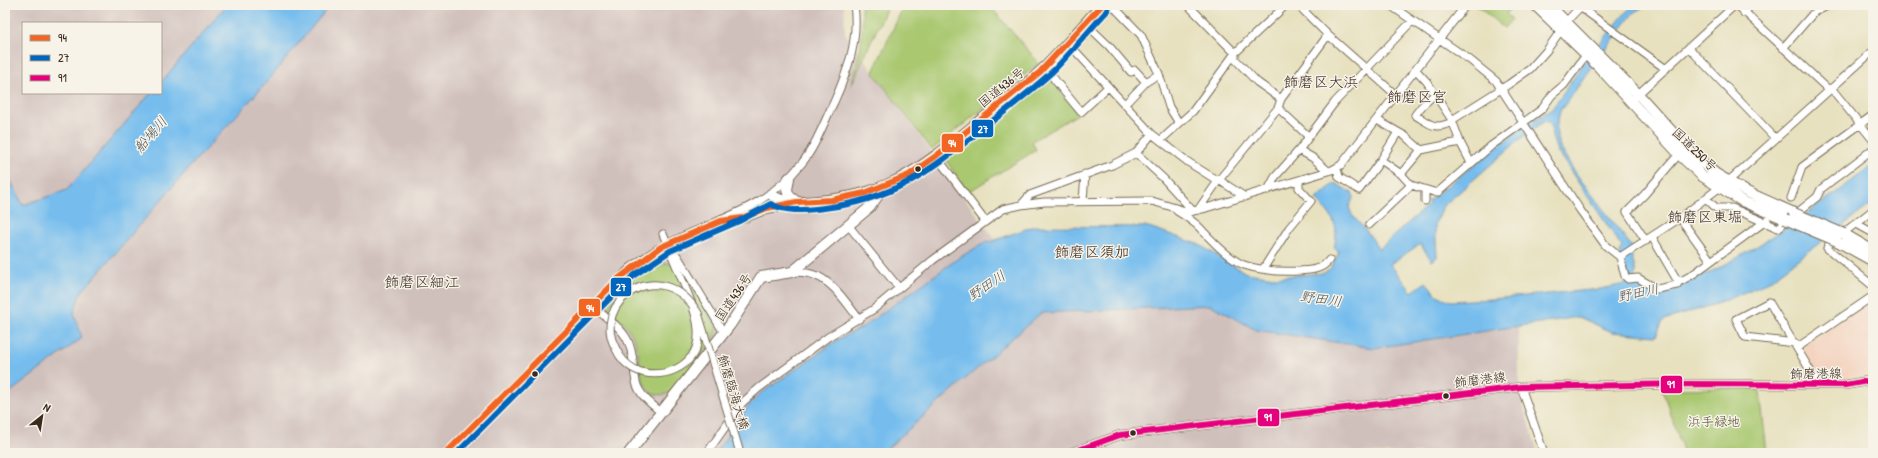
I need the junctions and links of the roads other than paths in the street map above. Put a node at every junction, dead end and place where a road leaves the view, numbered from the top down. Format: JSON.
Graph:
{"nodes":[{"id":1,"x":854,"y":5,"type":"edge"},
{"id":2,"x":1102,"y":5,"type":"edge"},
{"id":3,"x":1112,"y":5,"type":"edge"},
{"id":4,"x":1190,"y":5,"type":"edge"},
{"id":5,"x":1286,"y":5,"type":"edge"},
{"id":6,"x":1298,"y":5,"type":"edge"},
{"id":7,"x":1390,"y":5,"type":"edge"},
{"id":8,"x":1466,"y":5,"type":"edge"},
{"id":9,"x":1535,"y":5,"type":"edge"},
{"id":10,"x":1549,"y":5,"type":"edge"},
{"id":11,"x":1736,"y":5,"type":"edge"},
{"id":12,"x":1751,"y":5,"type":"edge"},
{"id":13,"x":1828,"y":5,"type":"edge"},
{"id":14,"x":1580,"y":6,"type":"edge"},
{"id":15,"x":1813,"y":7,"type":"edge"},
{"id":16,"x":1744,"y":13,"type":"junction"},
{"id":17,"x":1412,"y":21,"type":"junction"},
{"id":18,"x":1085,"y":23,"type":"junction"},
{"id":19,"x":1564,"y":26,"type":"junction"},
{"id":20,"x":1328,"y":35,"type":"junction"},
{"id":21,"x":1440,"y":39,"type":"junction"},
{"id":22,"x":1068,"y":43,"type":"junction"},
{"id":23,"x":1689,"y":48,"type":"junction"},
{"id":24,"x":1783,"y":48,"type":"junction"},
{"id":25,"x":1873,"y":50,"type":"edge"},
{"id":26,"x":1589,"y":51,"type":"junction"},
{"id":27,"x":1235,"y":53,"type":"junction"},
{"id":28,"x":1045,"y":67,"type":"junction"},
{"id":29,"x":1365,"y":69,"type":"junction"},
{"id":30,"x":1666,"y":69,"type":"junction"},
{"id":31,"x":1416,"y":70,"type":"junction"},
{"id":32,"x":1159,"y":74,"type":"junction"},
{"id":33,"x":1146,"y":82,"type":"junction"},
{"id":34,"x":1108,"y":87,"type":"junction"},
{"id":35,"x":1501,"y":88,"type":"junction"},
{"id":36,"x":1830,"y":89,"type":"junction"},
{"id":37,"x":1435,"y":94,"type":"junction"},
{"id":38,"x":1396,"y":95,"type":"junction"},
{"id":39,"x":1634,"y":98,"type":"junction"},
{"id":40,"x":1282,"y":99,"type":"junction"},
{"id":41,"x":1125,"y":104,"type":"junction"},
{"id":42,"x":1278,"y":108,"type":"junction"},
{"id":43,"x":1873,"y":115,"type":"edge"},
{"id":44,"x":1377,"y":120,"type":"junction"},
{"id":45,"x":1452,"y":121,"type":"junction"},
{"id":46,"x":1179,"y":123,"type":"junction"},
{"id":47,"x":1524,"y":123,"type":"junction"},
{"id":48,"x":1860,"y":124,"type":"junction"},
{"id":49,"x":1398,"y":132,"type":"junction"},
{"id":50,"x":1152,"y":134,"type":"junction"},
{"id":51,"x":1308,"y":136,"type":"junction"},
{"id":52,"x":1775,"y":138,"type":"junction"},
{"id":53,"x":1161,"y":140,"type":"junction"},
{"id":54,"x":1873,"y":140,"type":"edge"},
{"id":55,"x":1460,"y":142,"type":"junction"},
{"id":56,"x":1873,"y":149,"type":"edge"},
{"id":57,"x":1299,"y":150,"type":"junction"},
{"id":58,"x":1421,"y":150,"type":"junction"},
{"id":59,"x":1136,"y":153,"type":"junction"},
{"id":60,"x":1679,"y":154,"type":"junction"},
{"id":61,"x":936,"y":156,"type":"junction"},
{"id":62,"x":1381,"y":160,"type":"junction"},
{"id":63,"x":1471,"y":163,"type":"junction"},
{"id":64,"x":1337,"y":168,"type":"junction"},
{"id":65,"x":1328,"y":171,"type":"junction"},
{"id":66,"x":1085,"y":174,"type":"junction"},
{"id":67,"x":1401,"y":174,"type":"junction"},
{"id":68,"x":789,"y":178,"type":"junction"},
{"id":69,"x":1299,"y":180,"type":"junction"},
{"id":70,"x":1218,"y":181,"type":"junction"},
{"id":71,"x":1411,"y":185,"type":"junction"},
{"id":72,"x":1723,"y":185,"type":"junction"},
{"id":73,"x":884,"y":187,"type":"junction"},
{"id":74,"x":1268,"y":190,"type":"junction"},
{"id":75,"x":1425,"y":190,"type":"junction"},
{"id":76,"x":771,"y":194,"type":"junction"},
{"id":77,"x":1245,"y":196,"type":"junction"},
{"id":78,"x":1706,"y":198,"type":"junction"},
{"id":79,"x":1791,"y":198,"type":"dead end"},
{"id":80,"x":1083,"y":201,"type":"junction"},
{"id":81,"x":1426,"y":201,"type":"dead end"},
{"id":82,"x":797,"y":202,"type":"junction"},
{"id":83,"x":1021,"y":205,"type":"junction"},
{"id":84,"x":1174,"y":208,"type":"junction"},
{"id":85,"x":1873,"y":210,"type":"edge"},
{"id":86,"x":1196,"y":211,"type":"junction"},
{"id":87,"x":1680,"y":218,"type":"junction"},
{"id":88,"x":985,"y":220,"type":"junction"},
{"id":89,"x":721,"y":221,"type":"junction"},
{"id":90,"x":1766,"y":221,"type":"junction"},
{"id":91,"x":1855,"y":223,"type":"junction"},
{"id":92,"x":848,"y":225,"type":"junction"},
{"id":93,"x":1369,"y":226,"type":"dead end"},
{"id":94,"x":663,"y":234,"type":"dead end"},
{"id":95,"x":1873,"y":234,"type":"edge"},
{"id":96,"x":1841,"y":238,"type":"junction"},
{"id":97,"x":1649,"y":239,"type":"junction"},
{"id":98,"x":667,"y":244,"type":"junction"},
{"id":99,"x":1873,"y":251,"type":"edge"},
{"id":100,"x":1620,"y":257,"type":"junction"},
{"id":101,"x":1329,"y":260,"type":"dead end"},
{"id":102,"x":1711,"y":261,"type":"junction"},
{"id":103,"x":1873,"y":261,"type":"edge"},
{"id":104,"x":1262,"y":269,"type":"junction"},
{"id":105,"x":792,"y":272,"type":"junction"},
{"id":106,"x":1679,"y":281,"type":"junction"},
{"id":107,"x":1873,"y":286,"type":"edge"},
{"id":108,"x":899,"y":288,"type":"junction"},
{"id":109,"x":1873,"y":296,"type":"edge"},
{"id":110,"x":592,"y":306,"type":"junction"},
{"id":111,"x":859,"y":319,"type":"junction"},
{"id":112,"x":724,"y":333,"type":"junction"},
{"id":113,"x":1796,"y":345,"type":"junction"},
{"id":114,"x":1873,"y":380,"type":"edge"},
{"id":115,"x":1819,"y":385,"type":"junction"},
{"id":116,"x":1521,"y":386,"type":"junction"},
{"id":117,"x":661,"y":412,"type":"junction"},
{"id":118,"x":446,"y":453,"type":"edge"},
{"id":119,"x":628,"y":453,"type":"edge"},
{"id":120,"x":707,"y":453,"type":"edge"},
{"id":121,"x":740,"y":453,"type":"edge"},
{"id":122,"x":1070,"y":453,"type":"edge"},
{"id":123,"x":1544,"y":453,"type":"edge"}],
"edges":[{"from":1,"to":68,"type":"street"},
{"from":2,"to":18,"type":"highway","name":"国道436号"},
{"from":3,"to":32,"type":"street"},
{"from":4,"to":27,"type":"street"},
{"from":5,"to":27,"type":"street"},
{"from":6,"to":20,"type":"street"},
{"from":7,"to":17,"type":"street"},
{"from":8,"to":21,"type":"street"},
{"from":9,"to":19,"type":"highway","name":"国道250号"},
{"from":10,"to":19,"type":"highway","name":"国道250号"},
{"from":11,"to":16,"type":"street"},
{"from":11,"to":23,"type":"street"},
{"from":12,"to":16,"type":"street"},
{"from":13,"to":15,"type":"street"},
{"from":14,"to":19,"type":"street"},
{"from":14,"to":30,"type":"street"},
{"from":15,"to":24,"type":"street"},
{"from":16,"to":24,"type":"street"},
{"from":17,"to":21,"type":"street"},
{"from":17,"to":29,"type":"street"},
{"from":18,"to":22,"type":"highway","name":"国道436号"},
{"from":18,"to":33,"type":"street"},
{"from":19,"to":26,"type":"highway","name":"国道250号"},
{"from":19,"to":35,"type":"street"},
{"from":20,"to":29,"type":"street"},
{"from":20,"to":40,"type":"street"},
{"from":21,"to":31,"type":"street"},
{"from":21,"to":35,"type":"street"},
{"from":22,"to":28,"type":"highway","name":"国道436号"},
{"from":22,"to":34,"type":"street"},
{"from":23,"to":30,"type":"street"},
{"from":23,"to":52,"type":"street"},
{"from":24,"to":36,"type":"street"},
{"from":25,"to":36,"type":"street"},
{"from":26,"to":39,"type":"highway","name":"国道250号"},
{"from":26,"to":47,"type":"street"},
{"from":27,"to":40,"type":"street"},
{"from":27,"to":46,"type":"street"},
{"from":28,"to":34,"type":"street"},
{"from":28,"to":61,"type":"highway","name":"国道436号"},
{"from":29,"to":38,"type":"street"},
{"from":29,"to":51,"type":"street"},
{"from":30,"to":39,"type":"street"},
{"from":31,"to":37,"type":"street"},
{"from":31,"to":38,"type":"street"},
{"from":32,"to":33,"type":"street"},
{"from":32,"to":46,"type":"street"},
{"from":33,"to":41,"type":"street"},
{"from":34,"to":41,"type":"street"},
{"from":35,"to":45,"type":"street"},
{"from":35,"to":47,"type":"street"},
{"from":36,"to":48,"type":"street"},
{"from":36,"to":52,"type":"street"},
{"from":37,"to":45,"type":"street"},
{"from":37,"to":45,"type":"street"},
{"from":38,"to":44,"type":"street"},
{"from":39,"to":60,"type":"highway","name":"国道250号"},
{"from":39,"to":72,"type":"highway","name":"国道250号"},
{"from":40,"to":42,"type":"street"},
{"from":41,"to":50,"type":"street"},
{"from":42,"to":51,"type":"street"},
{"from":42,"to":70,"type":"street"},
{"from":43,"to":48,"type":"street"},
{"from":44,"to":49,"type":"street"},
{"from":44,"to":64,"type":"street"},
{"from":45,"to":55,"type":"street"},
{"from":46,"to":53,"type":"street"},
{"from":47,"to":63,"type":"street"},
{"from":47,"to":100,"type":"street"},
{"from":48,"to":54,"type":"street"},
{"from":48,"to":79,"type":"street"},
{"from":49,"to":58,"type":"street"},
{"from":49,"to":62,"type":"street"},
{"from":50,"to":53,"type":"street"},
{"from":50,"to":59,"type":"street"},
{"from":51,"to":57,"type":"street"},
{"from":52,"to":72,"type":"street"},
{"from":53,"to":70,"type":"street"},
{"from":55,"to":58,"type":"street"},
{"from":55,"to":63,"type":"street"},
{"from":56,"to":90,"type":"street"},
{"from":57,"to":65,"type":"street"},
{"from":57,"to":74,"type":"street"},
{"from":58,"to":67,"type":"street"},
{"from":59,"to":66,"type":"street"},
{"from":59,"to":86,"type":"street"},
{"from":60,"to":72,"type":"highway","name":"国道250号"},
{"from":60,"to":97,"type":"street"},
{"from":61,"to":73,"type":"highway","name":"国道436号"},
{"from":61,"to":88,"type":"street"},
{"from":62,"to":64,"type":"street"},
{"from":62,"to":67,"type":"street"},
{"from":63,"to":75,"type":"street"},
{"from":64,"to":65,"type":"street"},
{"from":65,"to":69,"type":"street"},
{"from":66,"to":80,"type":"street"},
{"from":66,"to":83,"type":"street"},
{"from":67,"to":71,"type":"street"},
{"from":68,"to":76,"type":"street"},
{"from":68,"to":82,"type":"highway"},
{"from":69,"to":74,"type":"street"},
{"from":69,"to":104,"type":"street"},
{"from":70,"to":77,"type":"street"},
{"from":70,"to":86,"type":"street"},
{"from":71,"to":75,"type":"street"},
{"from":71,"to":93,"type":"street"},
{"from":72,"to":78,"type":"street"},
{"from":72,"to":96,"type":"highway","name":"国道250号","bridge":true},
{"from":73,"to":82,"type":"highway","name":"国道436号"},
{"from":73,"to":92,"type":"highway","name":"国道436号"},
{"from":74,"to":77,"type":"street"},
{"from":75,"to":81,"type":"street"},
{"from":76,"to":82,"type":"highway","name":"国道436号"},
{"from":76,"to":89,"type":"street"},
{"from":77,"to":86,"type":"street"},
{"from":78,"to":87,"type":"street"},
{"from":78,"to":90,"type":"street"},
{"from":80,"to":83,"type":"street"},
{"from":80,"to":84,"type":"street"},
{"from":82,"to":89,"type":"highway"},
{"from":83,"to":88,"type":"street"},
{"from":84,"to":86,"type":"street"},
{"from":84,"to":104,"type":"street"},
{"from":85,"to":91,"type":"street"},
{"from":87,"to":97,"type":"street"},
{"from":87,"to":102,"type":"street"},
{"from":88,"to":108,"type":"street"},
{"from":89,"to":98,"type":"street"},
{"from":90,"to":102,"type":"street"},
{"from":91,"to":95,"type":"street"},
{"from":91,"to":107,"type":"street"},
{"from":92,"to":105,"type":"highway","name":"国道436号"},
{"from":92,"to":108,"type":"street"},
{"from":94,"to":98,"type":"street","name":"飾磨臨海大橋"},
{"from":96,"to":99,"type":"highway","name":"国道250号"},
{"from":96,"to":103,"type":"highway","name":"国道250号"},
{"from":97,"to":100,"type":"street"},
{"from":97,"to":106,"type":"street"},
{"from":98,"to":110,"type":"street"},
{"from":98,"to":112,"type":"street"},
{"from":98,"to":121,"type":"street","name":"飾磨臨海大橋","bridge":true},
{"from":100,"to":106,"type":"street"},
{"from":101,"to":104,"type":"street"},
{"from":102,"to":106,"type":"street"},
{"from":105,"to":111,"type":"street"},
{"from":105,"to":112,"type":"highway","name":"国道436号"},
{"from":108,"to":111,"type":"street"},
{"from":109,"to":113,"type":"street"},
{"from":110,"to":117,"type":"street"},
{"from":110,"to":118,"type":"street"},
{"from":111,"to":120,"type":"street"},
{"from":112,"to":117,"type":"highway","name":"国道436号"},
{"from":113,"to":113,"type":"street"},
{"from":113,"to":115,"type":"street"},
{"from":114,"to":115,"type":"main road","name":"飾磨港線"},
{"from":115,"to":116,"type":"main road","name":"飾磨港線"},
{"from":116,"to":122,"type":"main road","name":"飾磨港線"},
{"from":116,"to":123,"type":"street"},
{"from":117,"to":119,"type":"highway","name":"国道436号"}]}
